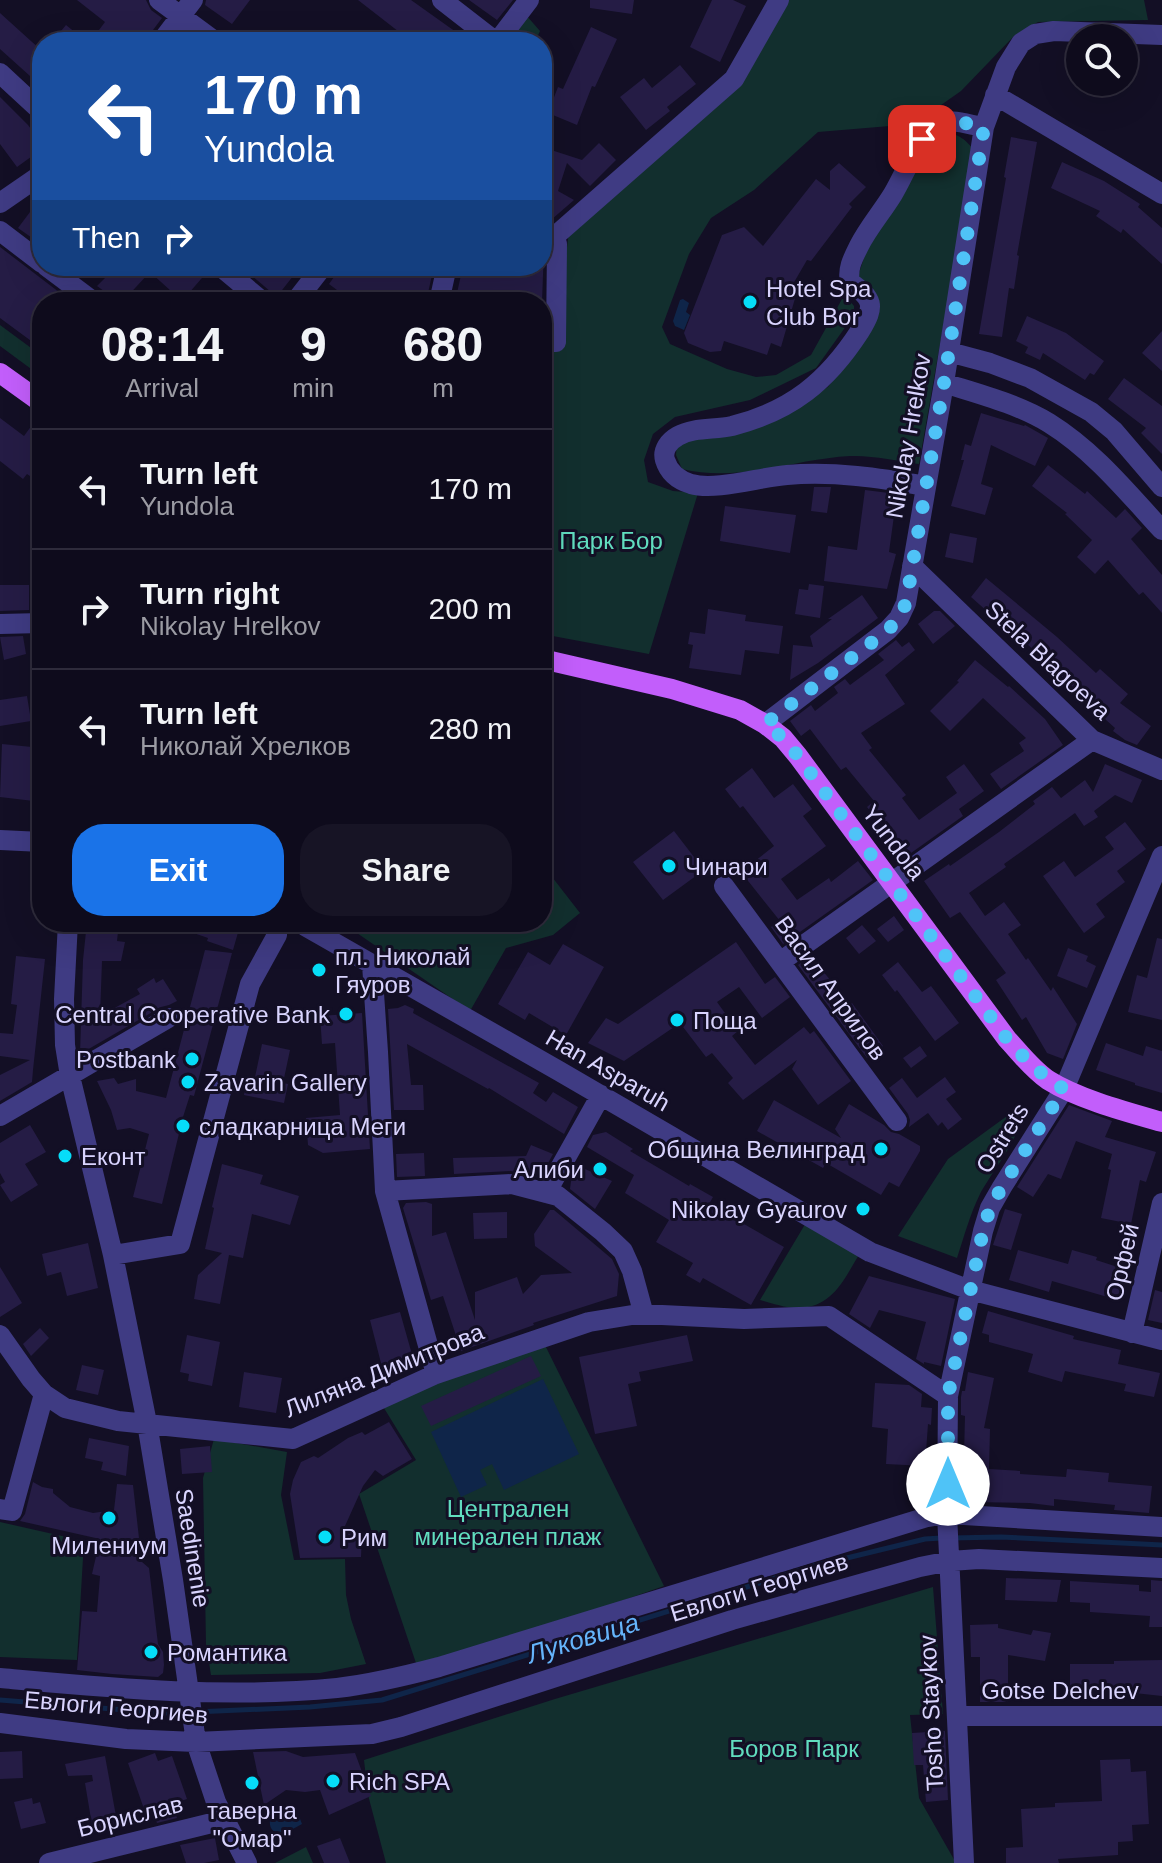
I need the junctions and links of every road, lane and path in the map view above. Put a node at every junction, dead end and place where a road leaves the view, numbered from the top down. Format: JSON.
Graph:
{"nodes":[{"id":1,"x":159,"y":0,"type":"edge"},
{"id":2,"x":442,"y":0,"type":"edge"},
{"id":3,"x":529,"y":0,"type":"edge"},
{"id":4,"x":779,"y":0,"type":"edge"},
{"id":5,"x":187,"y":8,"type":"edge"},
{"id":6,"x":169,"y":32,"type":"edge"},
{"id":7,"x":207,"y":32,"type":"edge"},
{"id":8,"x":484,"y":32,"type":"edge"},
{"id":9,"x":505,"y":32,"type":"edge"},
{"id":10,"x":1162,"y":35,"type":"edge"},
{"id":11,"x":0,"y":73,"type":"edge"},
{"id":12,"x":995,"y":95,"type":"junction"},
{"id":13,"x":32,"y":103,"type":"edge"},
{"id":14,"x":984,"y":127,"type":"junction"},
{"id":15,"x":32,"y":181,"type":"edge"},
{"id":16,"x":1162,"y":194,"type":"edge"},
{"id":17,"x":0,"y":203,"type":"edge"},
{"id":18,"x":0,"y":231,"type":"edge"},
{"id":19,"x":552,"y":232,"type":"edge"},
{"id":20,"x":552,"y":239,"type":"edge"},
{"id":21,"x":32,"y":255,"type":"edge"},
{"id":22,"x":60,"y":276,"type":"edge"},
{"id":23,"x":232,"y":276,"type":"edge"},
{"id":24,"x":315,"y":276,"type":"edge"},
{"id":25,"x":81,"y":292,"type":"edge"},
{"id":26,"x":251,"y":292,"type":"edge"},
{"id":27,"x":303,"y":292,"type":"edge"},
{"id":28,"x":552,"y":341,"type":"edge"},
{"id":29,"x":949,"y":352,"type":"junction"},
{"id":30,"x":0,"y":373,"type":"edge"},
{"id":31,"x":944,"y":383,"type":"junction"},
{"id":32,"x":32,"y":396,"type":"edge"},
{"id":33,"x":926,"y":486,"type":"junction"},
{"id":34,"x":1162,"y":487,"type":"edge"},
{"id":35,"x":1162,"y":530,"type":"edge"},
{"id":36,"x":912,"y":566,"type":"junction"},
{"id":37,"x":32,"y":623,"type":"edge"},
{"id":38,"x":0,"y":624,"type":"edge"},
{"id":39,"x":552,"y":661,"type":"edge"},
{"id":40,"x":765,"y":724,"type":"junction"},
{"id":41,"x":1092,"y":740,"type":"junction"},
{"id":42,"x":1162,"y":770,"type":"edge"},
{"id":43,"x":0,"y":840,"type":"edge"},
{"id":44,"x":32,"y":842,"type":"edge"},
{"id":45,"x":1162,"y":856,"type":"edge"},
{"id":46,"x":892,"y":883,"type":"junction"},
{"id":47,"x":724,"y":886,"type":"dead end"},
{"id":48,"x":67,"y":932,"type":"edge"},
{"id":49,"x":270,"y":932,"type":"edge"},
{"id":50,"x":295,"y":932,"type":"edge"},
{"id":51,"x":319,"y":932,"type":"edge"},
{"id":52,"x":277,"y":935,"type":"junction"},
{"id":53,"x":780,"y":962,"type":"junction"},
{"id":54,"x":372,"y":964,"type":"junction"},
{"id":55,"x":168,"y":1018,"type":"dead end"},
{"id":56,"x":70,"y":1076,"type":"junction"},
{"id":57,"x":1064,"y":1089,"type":"junction"},
{"id":58,"x":601,"y":1095,"type":"junction"},
{"id":59,"x":0,"y":1116,"type":"edge"},
{"id":60,"x":897,"y":1121,"type":"dead end"},
{"id":61,"x":1162,"y":1122,"type":"edge"},
{"id":62,"x":385,"y":1191,"type":"junction"},
{"id":63,"x":546,"y":1193,"type":"junction"},
{"id":64,"x":1162,"y":1203,"type":"edge"},
{"id":65,"x":113,"y":1255,"type":"junction"},
{"id":66,"x":970,"y":1290,"type":"junction"},
{"id":67,"x":644,"y":1315,"type":"junction"},
{"id":68,"x":1132,"y":1333,"type":"junction"},
{"id":69,"x":0,"y":1335,"type":"edge"},
{"id":70,"x":1162,"y":1340,"type":"edge"},
{"id":71,"x":436,"y":1374,"type":"junction"},
{"id":72,"x":44,"y":1394,"type":"junction"},
{"id":73,"x":948,"y":1396,"type":"junction"},
{"id":74,"x":147,"y":1423,"type":"junction"},
{"id":75,"x":0,"y":1509,"type":"edge"},
{"id":76,"x":947,"y":1514,"type":"junction"},
{"id":77,"x":1162,"y":1527,"type":"edge"},
{"id":78,"x":950,"y":1561,"type":"junction"},
{"id":79,"x":1162,"y":1568,"type":"edge"},
{"id":80,"x":0,"y":1678,"type":"edge"},
{"id":81,"x":188,"y":1692,"type":"junction"},
{"id":82,"x":957,"y":1716,"type":"junction"},
{"id":83,"x":1162,"y":1716,"type":"edge"},
{"id":84,"x":0,"y":1723,"type":"edge"},
{"id":85,"x":196,"y":1742,"type":"junction"},
{"id":86,"x":224,"y":1820,"type":"junction"},
{"id":87,"x":49,"y":1863,"type":"edge"},
{"id":88,"x":247,"y":1863,"type":"edge"},
{"id":89,"x":964,"y":1863,"type":"edge"}],
"edges":[{"from":1,"to":5,"type":"street"},
{"from":2,"to":8,"type":"street"},
{"from":3,"to":9,"type":"street"},
{"from":4,"to":19,"type":"street"},
{"from":5,"to":6,"type":"street"},
{"from":5,"to":7,"type":"street"},
{"from":10,"to":12,"type":"street","name":"Nikolay Hrelkov"},
{"from":11,"to":13,"type":"street"},
{"from":12,"to":14,"type":"street","name":"Nikolay Hrelkov"},
{"from":12,"to":16,"type":"street"},
{"from":14,"to":29,"type":"street","name":"Nikolay Hrelkov"},
{"from":14,"to":33,"type":"street"},
{"from":15,"to":17,"type":"street"},
{"from":18,"to":21,"type":"street"},
{"from":20,"to":28,"type":"street"},
{"from":22,"to":25,"type":"street"},
{"from":23,"to":26,"type":"street"},
{"from":24,"to":27,"type":"street"},
{"from":29,"to":31,"type":"street","name":"Nikolay Hrelkov"},
{"from":29,"to":34,"type":"street"},
{"from":30,"to":32,"type":"main road"},
{"from":31,"to":33,"type":"street","name":"Nikolay Hrelkov"},
{"from":31,"to":35,"type":"street"},
{"from":33,"to":36,"type":"street","name":"Nikolay Hrelkov"},
{"from":36,"to":40,"type":"street","name":"Nikolay Hrelkov"},
{"from":36,"to":41,"type":"street","name":"Stela Blagoeva"},
{"from":37,"to":38,"type":"street"},
{"from":39,"to":40,"type":"main road","name":"Yundola"},
{"from":40,"to":46,"type":"main road","name":"Yundola"},
{"from":41,"to":42,"type":"street","name":"Stela Blagoeva"},
{"from":41,"to":46,"type":"street"},
{"from":43,"to":44,"type":"street"},
{"from":45,"to":57,"type":"street","name":"Ostrets"},
{"from":46,"to":53,"type":"street"},
{"from":46,"to":57,"type":"main road","name":"Yundola"},
{"from":47,"to":53,"type":"street","name":"Васил Априлов"},
{"from":48,"to":56,"type":"street","name":"Saedinenie"},
{"from":49,"to":52,"type":"street"},
{"from":50,"to":52,"type":"street"},
{"from":51,"to":54,"type":"street","name":"Han Asparuh"},
{"from":52,"to":65,"type":"street"},
{"from":53,"to":60,"type":"street","name":"Васил Априлов"},
{"from":54,"to":58,"type":"street","name":"Han Asparuh"},
{"from":54,"to":62,"type":"street"},
{"from":55,"to":56,"type":"street"},
{"from":56,"to":59,"type":"street"},
{"from":56,"to":65,"type":"street","name":"Saedinenie"},
{"from":57,"to":61,"type":"main road","name":"Yundola"},
{"from":57,"to":66,"type":"street","name":"Ostrets"},
{"from":58,"to":63,"type":"street"},
{"from":58,"to":66,"type":"street","name":"Han Asparuh"},
{"from":62,"to":63,"type":"street"},
{"from":62,"to":71,"type":"street"},
{"from":63,"to":67,"type":"street"},
{"from":64,"to":68,"type":"street","name":"Орфей"},
{"from":65,"to":74,"type":"street","name":"Saedinenie"},
{"from":66,"to":68,"type":"street","name":"Han Asparuh"},
{"from":66,"to":73,"type":"street","name":"Ostrets"},
{"from":67,"to":71,"type":"street","name":"Лиляна Димитрова"},
{"from":67,"to":73,"type":"street","name":"Лиляна Димитрова"},
{"from":68,"to":70,"type":"street","name":"Han Asparuh"},
{"from":69,"to":72,"type":"street"},
{"from":71,"to":74,"type":"street","name":"Лиляна Димитрова"},
{"from":72,"to":74,"type":"street","name":"Лиляна Димитрова"},
{"from":72,"to":75,"type":"street"},
{"from":73,"to":76,"type":"street","name":"Ostrets"},
{"from":74,"to":81,"type":"street","name":"Saedinenie"},
{"from":76,"to":77,"type":"street","name":"Евлоги Георгиев"},
{"from":76,"to":78,"type":"street","name":"Ostrets"},
{"from":76,"to":81,"type":"street","name":"Евлоги Георгиев"},
{"from":78,"to":79,"type":"street","name":"Евлоги Георгиев"},
{"from":78,"to":82,"type":"street","name":"Tosho Staykov"},
{"from":78,"to":85,"type":"street","name":"Евлоги Георгиев"},
{"from":80,"to":81,"type":"street","name":"Евлоги Георгиев"},
{"from":81,"to":85,"type":"street","name":"Saedinenie"},
{"from":82,"to":83,"type":"street","name":"Gotse Delchev"},
{"from":82,"to":89,"type":"street","name":"Tosho Staykov"},
{"from":84,"to":85,"type":"street","name":"Евлоги Георгиев"},
{"from":85,"to":86,"type":"street","name":"Saedinenie"},
{"from":86,"to":87,"type":"street","name":"Борислав"},
{"from":86,"to":88,"type":"street","name":"Saedinenie"}]}
